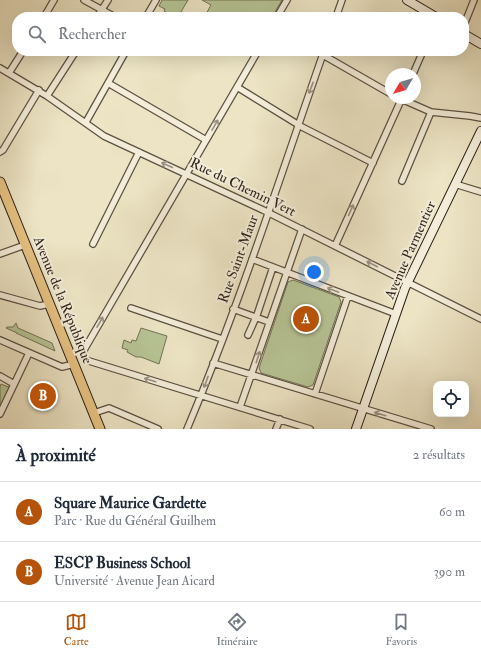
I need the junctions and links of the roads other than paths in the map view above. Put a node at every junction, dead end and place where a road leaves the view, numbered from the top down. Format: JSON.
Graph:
{"nodes":[{"id":1,"x":54,"y":0,"type":"edge"},
{"id":2,"x":84,"y":0,"type":"edge"},
{"id":3,"x":108,"y":0,"type":"edge"},
{"id":4,"x":156,"y":0,"type":"edge"},
{"id":5,"x":287,"y":0,"type":"edge"},
{"id":6,"x":342,"y":0,"type":"edge"},
{"id":7,"x":407,"y":0,"type":"edge"},
{"id":8,"x":474,"y":0,"type":"edge"},
{"id":9,"x":102,"y":10,"type":"junction"},
{"id":10,"x":47,"y":12,"type":"edge"},
{"id":11,"x":106,"y":12,"type":"edge"},
{"id":12,"x":149,"y":12,"type":"edge"},
{"id":13,"x":280,"y":12,"type":"edge"},
{"id":14,"x":338,"y":12,"type":"edge"},
{"id":15,"x":425,"y":12,"type":"edge"},
{"id":16,"x":469,"y":12,"type":"edge"},
{"id":17,"x":469,"y":37,"type":"edge"},
{"id":18,"x":481,"y":44,"type":"edge"},
{"id":19,"x":20,"y":56,"type":"edge"},
{"id":20,"x":73,"y":56,"type":"edge"},
{"id":21,"x":123,"y":56,"type":"edge"},
{"id":22,"x":255,"y":56,"type":"edge"},
{"id":23,"x":322,"y":56,"type":"edge"},
{"id":24,"x":328,"y":56,"type":"edge"},
{"id":25,"x":421,"y":56,"type":"edge"},
{"id":26,"x":0,"y":68,"type":"edge"},
{"id":27,"x":416,"y":68,"type":"edge"},
{"id":28,"x":9,"y":73,"type":"junction"},
{"id":29,"x":108,"y":83,"type":"junction"},
{"id":30,"x":237,"y":87,"type":"junction"},
{"id":31,"x":39,"y":90,"type":"junction"},
{"id":32,"x":385,"y":90,"type":"edge"},
{"id":33,"x":48,"y":96,"type":"junction"},
{"id":34,"x":398,"y":104,"type":"edge"},
{"id":35,"x":414,"y":104,"type":"edge"},
{"id":36,"x":431,"y":112,"type":"junction"},
{"id":37,"x":481,"y":118,"type":"edge"},
{"id":38,"x":86,"y":122,"type":"junction"},
{"id":39,"x":298,"y":124,"type":"junction"},
{"id":40,"x":481,"y":131,"type":"edge"},
{"id":41,"x":206,"y":140,"type":"junction"},
{"id":42,"x":0,"y":152,"type":"edge"},
{"id":43,"x":139,"y":152,"type":"junction"},
{"id":44,"x":373,"y":163,"type":"junction"},
{"id":45,"x":187,"y":174,"type":"junction"},
{"id":46,"x":402,"y":181,"type":"dead end"},
{"id":47,"x":0,"y":182,"type":"edge"},
{"id":48,"x":455,"y":184,"type":"junction"},
{"id":49,"x":481,"y":192,"type":"edge"},
{"id":50,"x":268,"y":213,"type":"junction"},
{"id":51,"x":302,"y":229,"type":"junction"},
{"id":52,"x":25,"y":244,"type":"junction"},
{"id":53,"x":93,"y":244,"type":"dead end"},
{"id":54,"x":336,"y":246,"type":"junction"},
{"id":55,"x":0,"y":254,"type":"edge"},
{"id":56,"x":252,"y":259,"type":"junction"},
{"id":57,"x":273,"y":267,"type":"junction"},
{"id":58,"x":287,"y":272,"type":"junction"},
{"id":59,"x":407,"y":282,"type":"junction"},
{"id":60,"x":0,"y":295,"type":"edge"},
{"id":61,"x":348,"y":296,"type":"junction"},
{"id":62,"x":48,"y":304,"type":"junction"},
{"id":63,"x":131,"y":308,"type":"dead end"},
{"id":64,"x":233,"y":309,"type":"junction"},
{"id":65,"x":396,"y":314,"type":"junction"},
{"id":66,"x":256,"y":317,"type":"junction"},
{"id":67,"x":481,"y":319,"type":"edge"},
{"id":68,"x":269,"y":322,"type":"junction"},
{"id":69,"x":248,"y":335,"type":"dead end"},
{"id":70,"x":222,"y":339,"type":"junction"},
{"id":71,"x":0,"y":340,"type":"edge"},
{"id":72,"x":28,"y":353,"type":"junction"},
{"id":73,"x":213,"y":363,"type":"junction"},
{"id":74,"x":74,"y":364,"type":"junction"},
{"id":75,"x":252,"y":374,"type":"junction"},
{"id":76,"x":1,"y":378,"type":"edge"},
{"id":77,"x":14,"y":384,"type":"junction"},
{"id":78,"x":315,"y":394,"type":"junction"},
{"id":79,"x":201,"y":396,"type":"junction"},
{"id":80,"x":240,"y":407,"type":"junction"},
{"id":81,"x":363,"y":408,"type":"junction"},
{"id":82,"x":94,"y":413,"type":"junction"},
{"id":83,"x":0,"y":414,"type":"edge"},
{"id":84,"x":280,"y":419,"type":"junction"},
{"id":85,"x":100,"y":429,"type":"edge"},
{"id":86,"x":158,"y":429,"type":"edge"},
{"id":87,"x":187,"y":429,"type":"edge"},
{"id":88,"x":276,"y":429,"type":"edge"},
{"id":89,"x":310,"y":429,"type":"edge"},
{"id":90,"x":356,"y":429,"type":"edge"},
{"id":91,"x":431,"y":429,"type":"edge"}],
"edges":[{"from":1,"to":10,"type":"street"},
{"from":2,"to":9,"type":"street"},
{"from":3,"to":9,"type":"street"},
{"from":4,"to":12,"type":"street"},
{"from":5,"to":13,"type":"street"},
{"from":6,"to":14,"type":"street"},
{"from":7,"to":15,"type":"street"},
{"from":8,"to":16,"type":"street"},
{"from":9,"to":11,"type":"street"},
{"from":17,"to":18,"type":"street"},
{"from":19,"to":28,"type":"street"},
{"from":20,"to":33,"type":"street"},
{"from":21,"to":29,"type":"street"},
{"from":22,"to":30,"type":"street"},
{"from":23,"to":39,"type":"street","name":"Rue Saint-Maur","one_way":true},
{"from":24,"to":32,"type":"street"},
{"from":25,"to":27,"type":"street"},
{"from":26,"to":28,"type":"street","name":"Rue du Chemin Vert"},
{"from":28,"to":31,"type":"street","name":"Rue du Chemin Vert"},
{"from":29,"to":38,"type":"street"},
{"from":29,"to":41,"type":"street"},
{"from":30,"to":39,"type":"street"},
{"from":41,"to":30,"type":"street","one_way":true},
{"from":31,"to":33,"type":"street","name":"Rue du Chemin Vert"},
{"from":31,"to":42,"type":"street"},
{"from":33,"to":38,"type":"street","name":"Rue du Chemin Vert"},
{"from":34,"to":44,"type":"street"},
{"from":35,"to":36,"type":"street"},
{"from":36,"to":37,"type":"street"},
{"from":36,"to":46,"type":"street"},
{"from":38,"to":43,"type":"street","name":"Rue du Chemin Vert"},
{"from":39,"to":44,"type":"street"},
{"from":39,"to":50,"type":"street","name":"Rue Saint-Maur"},
{"from":40,"to":48,"type":"street","name":"Avenue Parmentier"},
{"from":41,"to":45,"type":"street"},
{"from":45,"to":43,"type":"street","name":"Rue du Chemin Vert","one_way":true},
{"from":43,"to":53,"type":"street"},
{"from":54,"to":44,"type":"street","one_way":true},
{"from":45,"to":50,"type":"street","name":"Rue du Chemin Vert"},
{"from":79,"to":45,"type":"street","one_way":true},
{"from":47,"to":52,"type":"main road","name":"Avenue de la République"},
{"from":48,"to":49,"type":"street"},
{"from":48,"to":59,"type":"street","name":"Avenue Parmentier"},
{"from":50,"to":51,"type":"street","name":"Rue du Chemin Vert"},
{"from":50,"to":56,"type":"street","name":"Rue Saint-Maur"},
{"from":51,"to":54,"type":"street","name":"Rue du Chemin Vert"},
{"from":51,"to":58,"type":"street"},
{"from":52,"to":55,"type":"street"},
{"from":52,"to":62,"type":"main road","name":"Avenue de la République"},
{"from":59,"to":54,"type":"street","name":"Rue du Chemin Vert","one_way":true},
{"from":56,"to":57,"type":"street"},
{"from":56,"to":64,"type":"street","name":"Rue Saint-Maur"},
{"from":57,"to":58,"type":"street"},
{"from":57,"to":66,"type":"street"},
{"from":61,"to":58,"type":"street","one_way":true},
{"from":58,"to":68,"type":"street"},
{"from":59,"to":65,"type":"street","name":"Avenue Parmentier"},
{"from":59,"to":67,"type":"street","name":"Rue du Chemin Vert"},
{"from":60,"to":62,"type":"street"},
{"from":61,"to":65,"type":"street"},
{"from":61,"to":78,"type":"street"},
{"from":62,"to":74,"type":"main road","name":"Avenue de la République"},
{"from":63,"to":70,"type":"street"},
{"from":64,"to":66,"type":"street"},
{"from":64,"to":70,"type":"street","name":"Rue Saint-Maur"},
{"from":65,"to":81,"type":"street","name":"Avenue Parmentier"},
{"from":66,"to":68,"type":"street"},
{"from":66,"to":69,"type":"street"},
{"from":75,"to":68,"type":"street","one_way":true},
{"from":70,"to":73,"type":"street","name":"Rue Saint-Maur"},
{"from":71,"to":72,"type":"street"},
{"from":72,"to":74,"type":"street"},
{"from":72,"to":77,"type":"street"},
{"from":73,"to":75,"type":"street"},
{"from":73,"to":79,"type":"street","name":"Rue Saint-Maur","one_way":true},
{"from":74,"to":82,"type":"main road","name":"Avenue de la République"},
{"from":75,"to":78,"type":"street"},
{"from":75,"to":80,"type":"street"},
{"from":76,"to":77,"type":"street"},
{"from":77,"to":83,"type":"street"},
{"from":78,"to":81,"type":"street"},
{"from":79,"to":80,"type":"street"},
{"from":79,"to":87,"type":"street","name":"Rue Saint-Maur"},
{"from":80,"to":84,"type":"street"},
{"from":81,"to":90,"type":"street","name":"Avenue Parmentier"},
{"from":91,"to":81,"type":"street","one_way":true},
{"from":82,"to":85,"type":"main road","name":"Avenue de la République"},
{"from":82,"to":86,"type":"street"},
{"from":84,"to":88,"type":"street"},
{"from":84,"to":89,"type":"street"}]}
